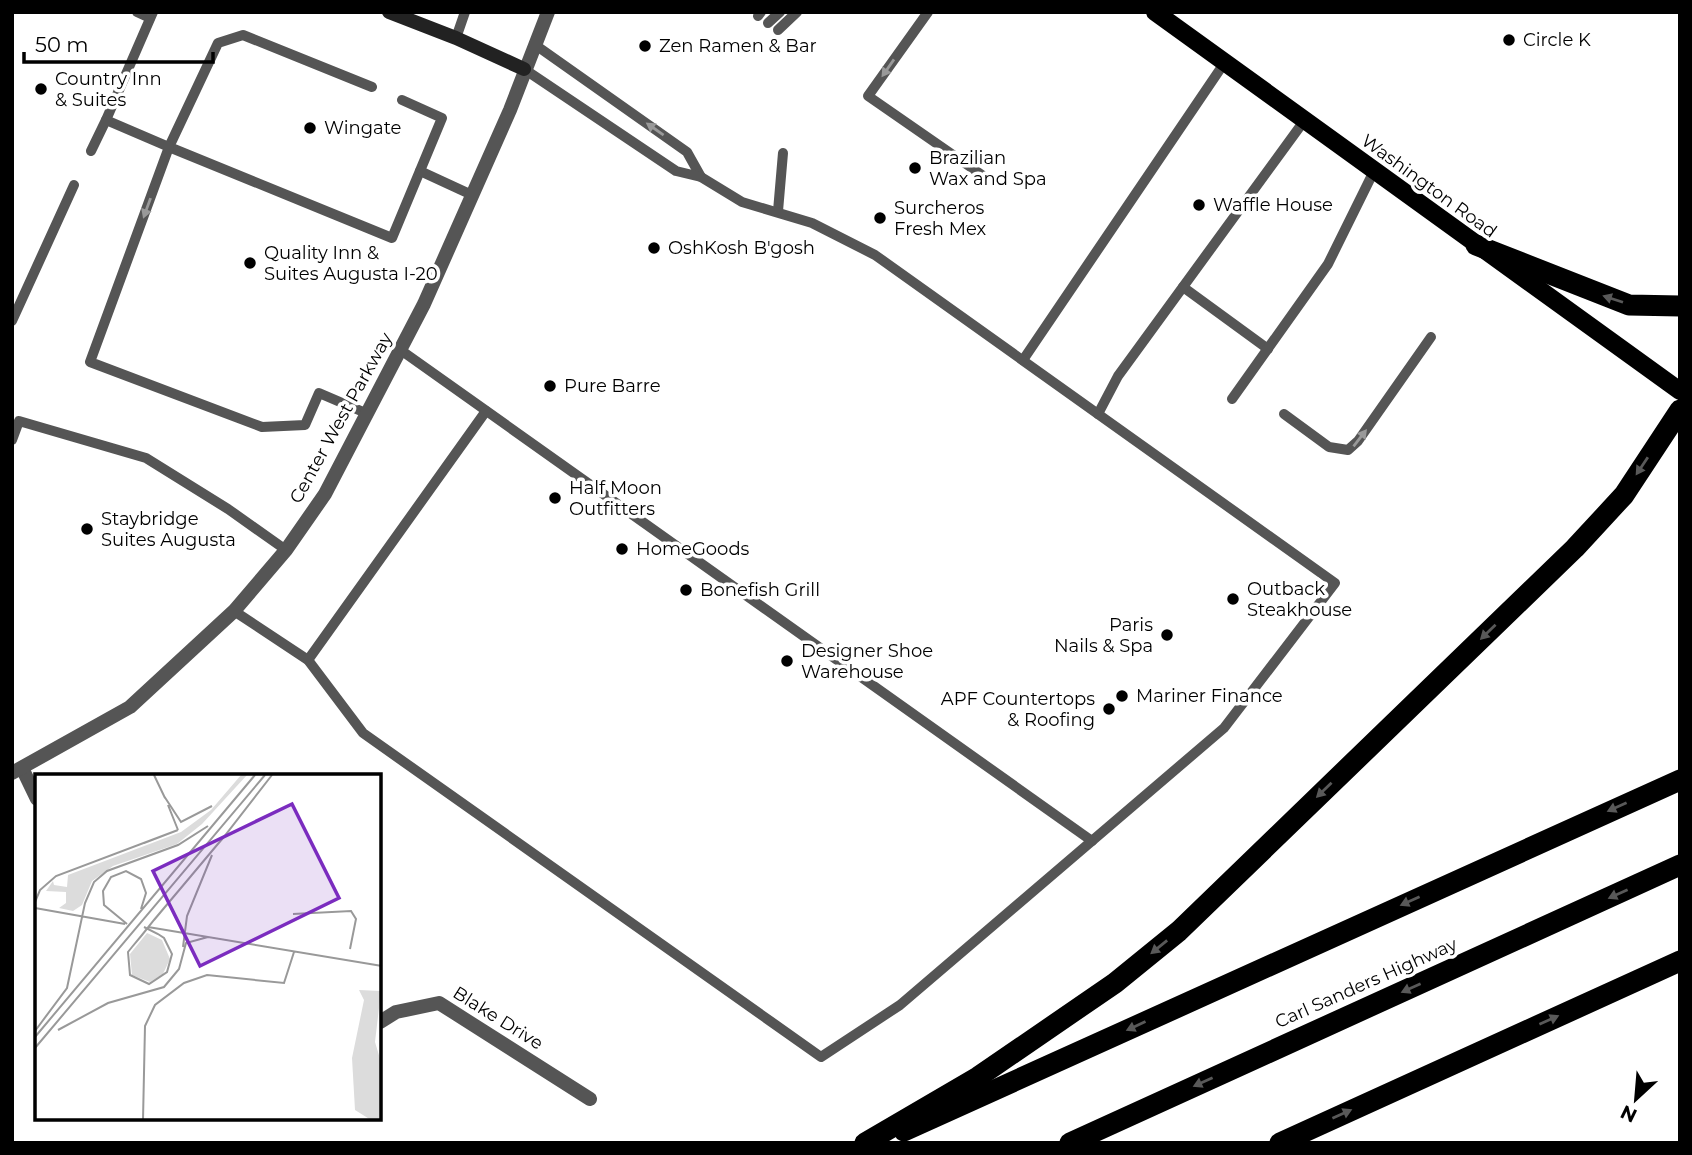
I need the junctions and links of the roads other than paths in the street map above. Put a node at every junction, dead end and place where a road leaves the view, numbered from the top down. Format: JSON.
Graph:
{"nodes":[{"id":1,"x":137,"y":12,"type":"edge"},
{"id":2,"x":389,"y":12,"type":"edge"},
{"id":3,"x":465,"y":12,"type":"edge"},
{"id":4,"x":548,"y":12,"type":"edge"},
{"id":5,"x":779,"y":12,"type":"edge"},
{"id":6,"x":797,"y":12,"type":"edge"},
{"id":7,"x":928,"y":12,"type":"edge"},
{"id":8,"x":1155,"y":12,"type":"edge"},
{"id":9,"x":152,"y":15,"type":"edge"},
{"id":10,"x":457,"y":38,"type":"junction"},
{"id":11,"x":534,"y":44,"type":"junction"},
{"id":12,"x":1225,"y":62,"type":"junction"},
{"id":13,"x":524,"y":69,"type":"junction"},
{"id":14,"x":372,"y":87,"type":"dead end"},
{"id":15,"x":402,"y":100,"type":"dead end"},
{"id":16,"x":106,"y":120,"type":"junction"},
{"id":17,"x":1304,"y":121,"type":"junction"},
{"id":18,"x":169,"y":147,"type":"junction"},
{"id":19,"x":91,"y":151,"type":"dead end"},
{"id":20,"x":783,"y":153,"type":"dead end"},
{"id":21,"x":420,"y":171,"type":"junction"},
{"id":22,"x":1374,"y":171,"type":"junction"},
{"id":23,"x":982,"y":175,"type":"dead end"},
{"id":24,"x":701,"y":177,"type":"junction"},
{"id":25,"x":74,"y":185,"type":"dead end"},
{"id":26,"x":472,"y":195,"type":"junction"},
{"id":27,"x":778,"y":211,"type":"junction"},
{"id":28,"x":1476,"y":245,"type":"junction"},
{"id":29,"x":1183,"y":287,"type":"junction"},
{"id":30,"x":1680,"y":306,"type":"edge"},
{"id":31,"x":12,"y":321,"type":"edge"},
{"id":32,"x":1431,"y":337,"type":"dead end"},
{"id":33,"x":1268,"y":349,"type":"junction"},
{"id":34,"x":402,"y":351,"type":"junction"},
{"id":35,"x":1023,"y":360,"type":"junction"},
{"id":36,"x":1680,"y":391,"type":"edge"},
{"id":37,"x":1232,"y":398,"type":"dead end"},
{"id":38,"x":1680,"y":410,"type":"edge"},
{"id":39,"x":486,"y":411,"type":"junction"},
{"id":40,"x":368,"y":414,"type":"junction"},
{"id":41,"x":1098,"y":414,"type":"junction"},
{"id":42,"x":1284,"y":414,"type":"dead end"},
{"id":43,"x":16,"y":420,"type":"edge"},
{"id":44,"x":12,"y":440,"type":"edge"},
{"id":45,"x":286,"y":550,"type":"junction"},
{"id":46,"x":234,"y":611,"type":"junction"},
{"id":47,"x":308,"y":660,"type":"junction"},
{"id":48,"x":18,"y":771,"type":"edge"},
{"id":49,"x":1680,"y":779,"type":"edge"},
{"id":50,"x":35,"y":796,"type":"edge"},
{"id":51,"x":1092,"y":841,"type":"junction"},
{"id":52,"x":1680,"y":865,"type":"edge"},
{"id":53,"x":1680,"y":961,"type":"edge"},
{"id":54,"x":382,"y":1021,"type":"edge"},
{"id":55,"x":590,"y":1099,"type":"dead end"},
{"id":56,"x":865,"y":1143,"type":"edge"},
{"id":57,"x":874,"y":1143,"type":"edge"},
{"id":58,"x":1070,"y":1143,"type":"edge"},
{"id":59,"x":1280,"y":1143,"type":"edge"}],
"edges":[{"from":1,"to":9,"type":"lane"},
{"from":2,"to":10,"type":"street"},
{"from":3,"to":10,"type":"lane"},
{"from":4,"to":11,"type":"street","name":"Center West Parkway"},
{"from":5,"to":6,"type":"lane"},
{"from":7,"to":23,"type":"lane","one_way":true},
{"from":8,"to":12,"type":"main road","name":"Washington Road"},
{"from":9,"to":16,"type":"lane"},
{"from":10,"to":13,"type":"street"},
{"from":11,"to":13,"type":"street","name":"Center West Parkway"},
{"from":24,"to":11,"type":"lane","one_way":true},
{"from":12,"to":17,"type":"main road","name":"Washington Road"},
{"from":12,"to":35,"type":"lane"},
{"from":13,"to":24,"type":"lane"},
{"from":13,"to":26,"type":"street","name":"Center West Parkway"},
{"from":14,"to":18,"type":"lane"},
{"from":15,"to":21,"type":"lane"},
{"from":16,"to":18,"type":"lane"},
{"from":16,"to":19,"type":"lane"},
{"from":17,"to":22,"type":"main road","name":"Washington Road"},
{"from":17,"to":29,"type":"lane"},
{"from":18,"to":21,"type":"lane"},
{"from":18,"to":40,"type":"lane","one_way":true},
{"from":20,"to":27,"type":"lane"},
{"from":21,"to":26,"type":"lane"},
{"from":22,"to":28,"type":"main road","name":"Washington Road"},
{"from":22,"to":33,"type":"lane"},
{"from":24,"to":27,"type":"lane"},
{"from":25,"to":31,"type":"lane"},
{"from":26,"to":34,"type":"street","name":"Center West Parkway"},
{"from":27,"to":35,"type":"lane"},
{"from":30,"to":28,"type":"highway","one_way":true},
{"from":28,"to":36,"type":"main road","name":"Washington Road"},
{"from":29,"to":33,"type":"lane"},
{"from":29,"to":41,"type":"lane"},
{"from":42,"to":32,"type":"lane","one_way":true},
{"from":33,"to":37,"type":"lane"},
{"from":34,"to":39,"type":"lane"},
{"from":34,"to":40,"type":"street","name":"Center West Parkway"},
{"from":35,"to":41,"type":"lane"},
{"from":38,"to":56,"type":"highway","one_way":true},
{"from":39,"to":47,"type":"lane"},
{"from":39,"to":51,"type":"lane"},
{"from":40,"to":45,"type":"street","name":"Center West Parkway"},
{"from":41,"to":51,"type":"lane"},
{"from":43,"to":44,"type":"lane"},
{"from":43,"to":45,"type":"lane"},
{"from":45,"to":46,"type":"street","name":"Center West Parkway"},
{"from":46,"to":47,"type":"lane"},
{"from":46,"to":48,"type":"street","name":"Center West Parkway"},
{"from":47,"to":51,"type":"lane"},
{"from":48,"to":50,"type":"street"},
{"from":49,"to":57,"type":"highway","one_way":true},
{"from":52,"to":58,"type":"highway","name":"Carl Sanders Highway","one_way":true},
{"from":59,"to":53,"type":"highway","one_way":true},
{"from":54,"to":55,"type":"street","name":"Blake Drive"}]}
